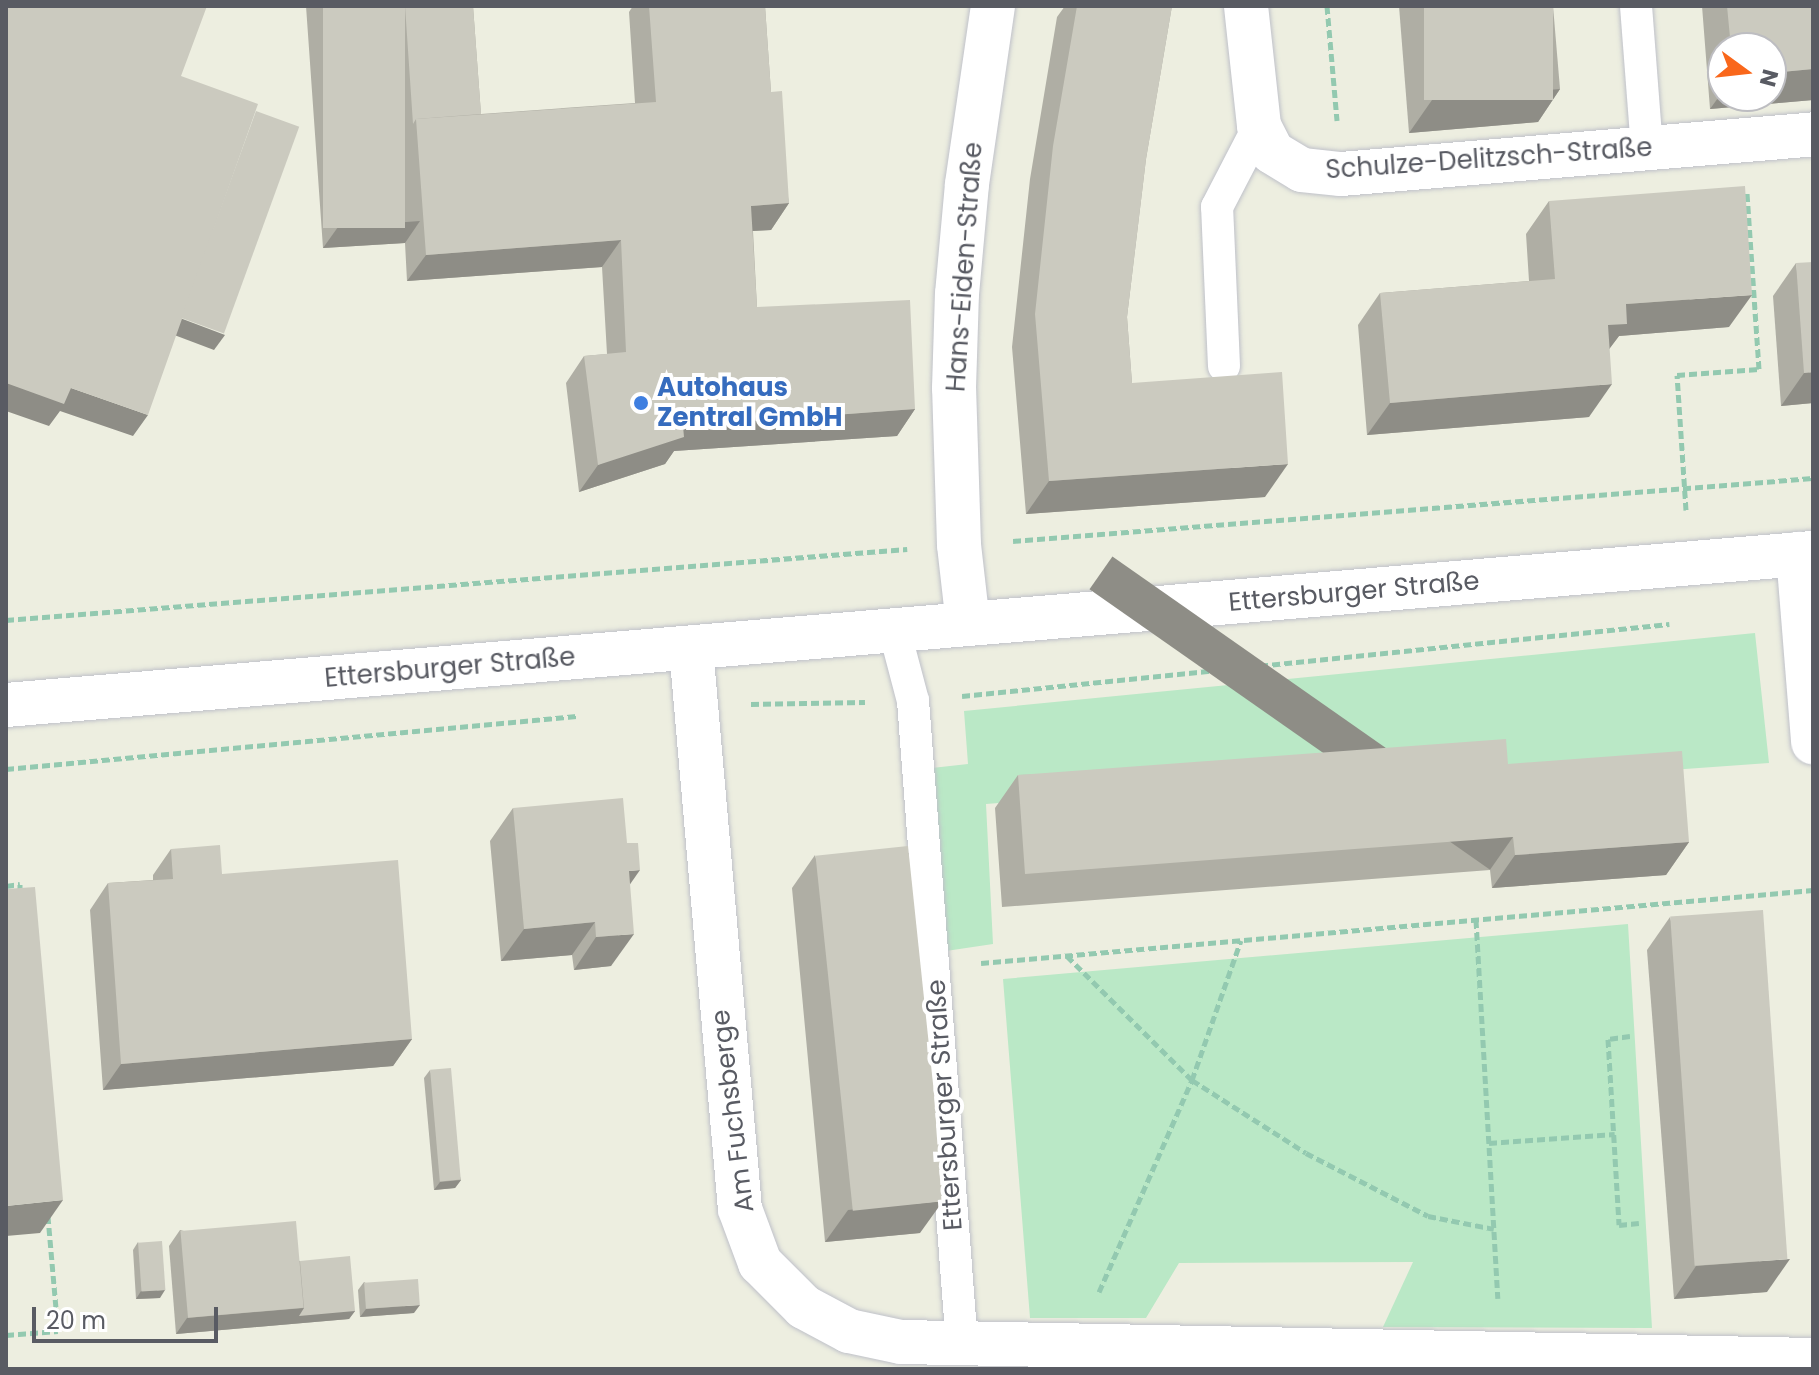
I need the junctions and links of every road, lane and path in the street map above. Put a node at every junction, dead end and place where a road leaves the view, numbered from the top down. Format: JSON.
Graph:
{"nodes":[{"id":1,"x":993,"y":6,"type":"edge"},
{"id":2,"x":1246,"y":6,"type":"edge"},
{"id":3,"x":1327,"y":6,"type":"edge"},
{"id":4,"x":1636,"y":6,"type":"edge"},
{"id":5,"x":1259,"y":126,"type":"junction"},
{"id":6,"x":1813,"y":134,"type":"edge"},
{"id":7,"x":1744,"y":140,"type":"junction"},
{"id":8,"x":1647,"y":149,"type":"junction"},
{"id":9,"x":1341,"y":174,"type":"junction"},
{"id":10,"x":1224,"y":366,"type":"dead end"},
{"id":11,"x":1813,"y":478,"type":"edge"},
{"id":12,"x":1684,"y":490,"type":"junction"},
{"id":13,"x":959,"y":545,"type":"junction"},
{"id":14,"x":1806,"y":554,"type":"edge"},
{"id":15,"x":1689,"y":564,"type":"junction"},
{"id":16,"x":6,"y":620,"type":"edge"},
{"id":17,"x":968,"y":624,"type":"junction"},
{"id":18,"x":894,"y":629,"type":"junction"},
{"id":19,"x":691,"y":648,"type":"junction"},
{"id":20,"x":6,"y":705,"type":"edge"},
{"id":21,"x":1813,"y":742,"type":"edge"},
{"id":22,"x":6,"y":886,"type":"edge"},
{"id":23,"x":1813,"y":890,"type":"edge"},
{"id":24,"x":21,"y":900,"type":"edge"},
{"id":25,"x":1476,"y":920,"type":"junction"},
{"id":26,"x":1241,"y":940,"type":"junction"},
{"id":27,"x":1067,"y":955,"type":"junction"},
{"id":28,"x":935,"y":967,"type":"junction"},
{"id":29,"x":1630,"y":1036,"type":"dead end"},
{"id":30,"x":1192,"y":1080,"type":"junction"},
{"id":31,"x":1615,"y":1134,"type":"junction"},
{"id":32,"x":1489,"y":1143,"type":"junction"},
{"id":33,"x":47,"y":1208,"type":"edge"},
{"id":34,"x":1639,"y":1223,"type":"dead end"},
{"id":35,"x":1494,"y":1229,"type":"junction"},
{"id":36,"x":6,"y":1335,"type":"edge"},
{"id":37,"x":962,"y":1345,"type":"junction"},
{"id":38,"x":1075,"y":1347,"type":"junction"},
{"id":39,"x":1502,"y":1357,"type":"junction"},
{"id":40,"x":1813,"y":1360,"type":"edge"}],
"edges":[{"from":1,"to":13,"type":"street","name":"Hans-Eiden-Straße"},
{"from":2,"to":5,"type":"street","name":"Schulze-Delitzsch-Straße"},
{"from":3,"to":9,"type":"path"},
{"from":4,"to":8,"type":"lane"},
{"from":5,"to":9,"type":"street","name":"Schulze-Delitzsch-Straße"},
{"from":5,"to":10,"type":"lane"},
{"from":6,"to":7,"type":"street","name":"Schulze-Delitzsch-Straße"},
{"from":7,"to":8,"type":"street","name":"Schulze-Delitzsch-Straße"},
{"from":7,"to":12,"type":"path"},
{"from":8,"to":9,"type":"street","name":"Schulze-Delitzsch-Straße"},
{"from":11,"to":12,"type":"path"},
{"from":12,"to":13,"type":"path"},
{"from":12,"to":15,"type":"path"},
{"from":13,"to":16,"type":"path"},
{"from":13,"to":17,"type":"street","name":"Hans-Eiden-Straße"},
{"from":14,"to":15,"type":"street","name":"Ettersburger Straße"},
{"from":14,"to":21,"type":"street"},
{"from":15,"to":17,"type":"street","name":"Ettersburger Straße"},
{"from":17,"to":18,"type":"street","name":"Ettersburger Straße"},
{"from":18,"to":19,"type":"street","name":"Ettersburger Straße"},
{"from":18,"to":28,"type":"lane","name":"Ettersburger Straße"},
{"from":19,"to":20,"type":"street","name":"Ettersburger Straße"},
{"from":19,"to":37,"type":"street","name":"Am Fuchsberge"},
{"from":22,"to":24,"type":"path"},
{"from":23,"to":25,"type":"path"},
{"from":25,"to":26,"type":"path"},
{"from":25,"to":32,"type":"path"},
{"from":26,"to":27,"type":"path"},
{"from":26,"to":30,"type":"path"},
{"from":27,"to":28,"type":"path"},
{"from":27,"to":30,"type":"path"},
{"from":28,"to":37,"type":"lane","name":"Ettersburger Straße"},
{"from":29,"to":31,"type":"path"},
{"from":30,"to":35,"type":"path"},
{"from":30,"to":38,"type":"path"},
{"from":31,"to":32,"type":"path"},
{"from":31,"to":34,"type":"path"},
{"from":32,"to":35,"type":"path"},
{"from":33,"to":36,"type":"path"},
{"from":35,"to":39,"type":"path"},
{"from":37,"to":38,"type":"street","name":"Am Fuchsberge"},
{"from":38,"to":39,"type":"street","name":"Am Fuchsberge"},
{"from":39,"to":40,"type":"street","name":"Am Fuchsberge"}]}
